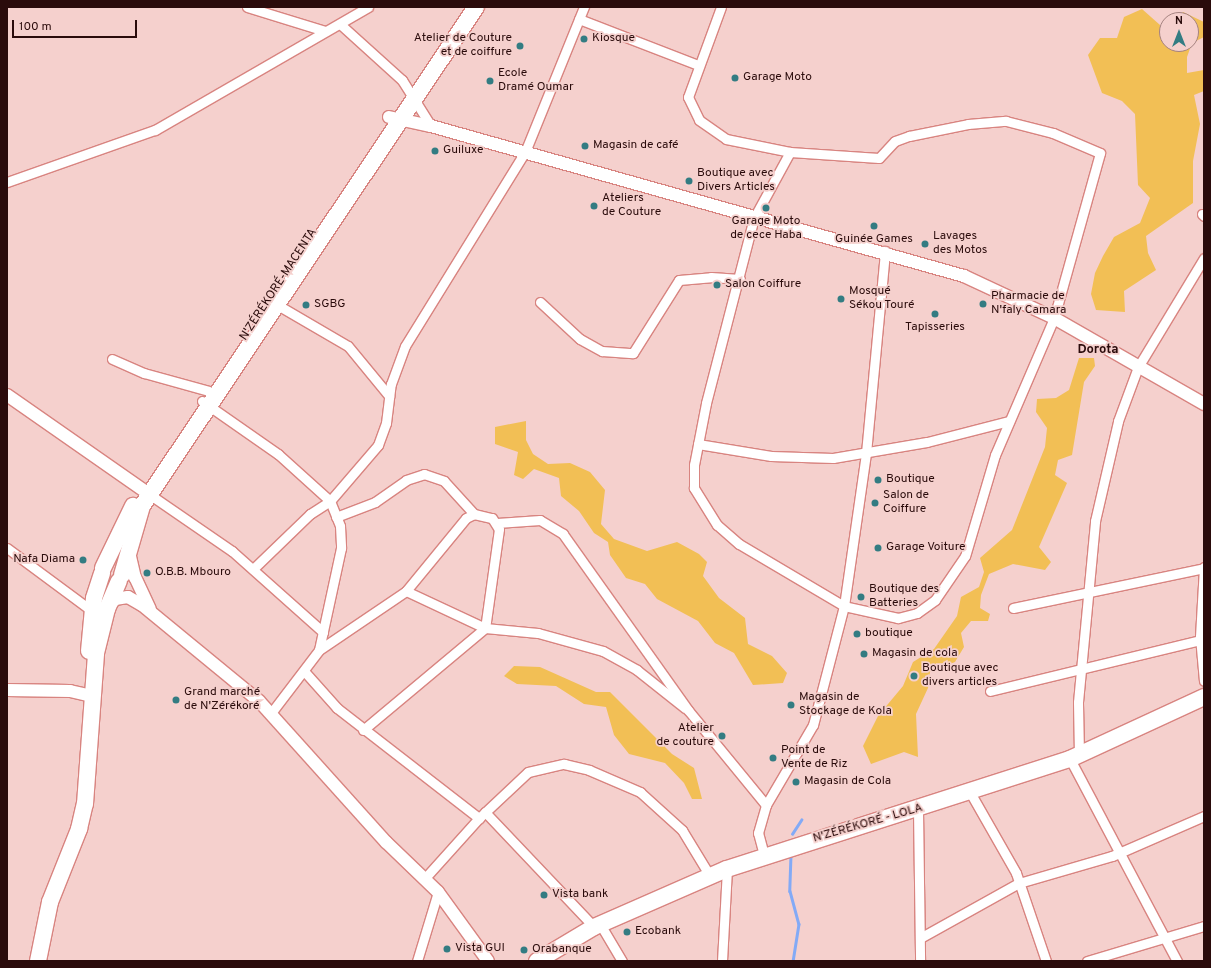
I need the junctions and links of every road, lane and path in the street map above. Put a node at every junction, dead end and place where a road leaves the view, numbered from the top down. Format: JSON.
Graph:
{"nodes":[{"id":1,"x":247,"y":7,"type":"edge"},
{"id":2,"x":368,"y":7,"type":"edge"},
{"id":3,"x":466,"y":7,"type":"edge"},
{"id":4,"x":476,"y":7,"type":"edge"},
{"id":5,"x":584,"y":7,"type":"edge"},
{"id":6,"x":721,"y":7,"type":"edge"},
{"id":7,"x":579,"y":19,"type":"junction"},
{"id":8,"x":340,"y":24,"type":"junction"},
{"id":9,"x":325,"y":31,"type":"junction"},
{"id":10,"x":698,"y":65,"type":"junction"},
{"id":11,"x":411,"y":94,"type":"junction"},
{"id":12,"x":393,"y":119,"type":"junction"},
{"id":13,"x":431,"y":126,"type":"junction"},
{"id":14,"x":526,"y":152,"type":"junction"},
{"id":15,"x":790,"y":152,"type":"junction"},
{"id":16,"x":7,"y":182,"type":"edge"},
{"id":17,"x":754,"y":218,"type":"junction"},
{"id":18,"x":885,"y":251,"type":"junction"},
{"id":19,"x":1204,"y":258,"type":"edge"},
{"id":20,"x":740,"y":279,"type":"junction"},
{"id":21,"x":273,"y":302,"type":"junction"},
{"id":22,"x":540,"y":302,"type":"dead end"},
{"id":23,"x":1054,"y":318,"type":"junction"},
{"id":24,"x":112,"y":359,"type":"dead end"},
{"id":25,"x":1138,"y":367,"type":"junction"},
{"id":26,"x":7,"y":395,"type":"edge"},
{"id":27,"x":389,"y":396,"type":"junction"},
{"id":28,"x":207,"y":399,"type":"junction"},
{"id":29,"x":1204,"y":404,"type":"edge"},
{"id":30,"x":1009,"y":421,"type":"junction"},
{"id":31,"x":698,"y":444,"type":"junction"},
{"id":32,"x":866,"y":453,"type":"junction"},
{"id":33,"x":146,"y":492,"type":"junction"},
{"id":34,"x":330,"y":501,"type":"junction"},
{"id":35,"x":474,"y":514,"type":"junction"},
{"id":36,"x":336,"y":517,"type":"junction"},
{"id":37,"x":497,"y":523,"type":"junction"},
{"id":38,"x":128,"y":546,"type":"junction"},
{"id":39,"x":7,"y":548,"type":"edge"},
{"id":40,"x":1204,"y":568,"type":"edge"},
{"id":41,"x":253,"y":569,"type":"junction"},
{"id":42,"x":102,"y":571,"type":"junction"},
{"id":43,"x":121,"y":578,"type":"junction"},
{"id":44,"x":406,"y":591,"type":"junction"},
{"id":45,"x":1088,"y":592,"type":"junction"},
{"id":46,"x":844,"y":606,"type":"junction"},
{"id":47,"x":1014,"y":608,"type":"dead end"},
{"id":48,"x":99,"y":610,"type":"junction"},
{"id":49,"x":152,"y":612,"type":"junction"},
{"id":50,"x":485,"y":628,"type":"junction"},
{"id":51,"x":322,"y":632,"type":"junction"},
{"id":52,"x":1201,"y":640,"type":"junction"},
{"id":53,"x":319,"y":650,"type":"junction"},
{"id":54,"x":1081,"y":666,"type":"junction"},
{"id":55,"x":304,"y":671,"type":"junction"},
{"id":56,"x":1204,"y":682,"type":"edge"},
{"id":57,"x":7,"y":690,"type":"edge"},
{"id":58,"x":990,"y":691,"type":"dead end"},
{"id":59,"x":92,"y":696,"type":"junction"},
{"id":60,"x":1204,"y":697,"type":"edge"},
{"id":61,"x":688,"y":710,"type":"junction"},
{"id":62,"x":271,"y":713,"type":"junction"},
{"id":63,"x":363,"y":730,"type":"junction"},
{"id":64,"x":1075,"y":757,"type":"junction"},
{"id":65,"x":971,"y":794,"type":"junction"},
{"id":66,"x":766,"y":805,"type":"junction"},
{"id":67,"x":918,"y":810,"type":"junction"},
{"id":68,"x":482,"y":815,"type":"junction"},
{"id":69,"x":1204,"y":816,"type":"edge"},
{"id":70,"x":1120,"y":853,"type":"junction"},
{"id":71,"x":764,"y":855,"type":"junction"},
{"id":72,"x":727,"y":869,"type":"junction"},
{"id":73,"x":710,"y":876,"type":"junction"},
{"id":74,"x":425,"y":878,"type":"junction"},
{"id":75,"x":1019,"y":882,"type":"junction"},
{"id":76,"x":438,"y":892,"type":"junction"},
{"id":77,"x":597,"y":925,"type":"junction"},
{"id":78,"x":1204,"y":926,"type":"edge"},
{"id":79,"x":920,"y":938,"type":"junction"},
{"id":80,"x":1165,"y":939,"type":"junction"},
{"id":81,"x":38,"y":961,"type":"edge"},
{"id":82,"x":417,"y":961,"type":"edge"},
{"id":83,"x":488,"y":961,"type":"edge"},
{"id":84,"x":537,"y":961,"type":"edge"},
{"id":85,"x":622,"y":961,"type":"edge"},
{"id":86,"x":722,"y":961,"type":"edge"},
{"id":87,"x":920,"y":961,"type":"edge"},
{"id":88,"x":1046,"y":961,"type":"edge"},
{"id":89,"x":1087,"y":961,"type":"edge"},
{"id":90,"x":1177,"y":961,"type":"edge"}],
"edges":[{"from":1,"to":9,"type":"street"},
{"from":2,"to":8,"type":"street"},
{"from":3,"to":11,"type":"highway"},
{"from":4,"to":11,"type":"highway"},
{"from":5,"to":7,"type":"street"},
{"from":6,"to":10,"type":"street"},
{"from":7,"to":10,"type":"street"},
{"from":7,"to":14,"type":"street"},
{"from":8,"to":9,"type":"street"},
{"from":8,"to":11,"type":"street"},
{"from":9,"to":16,"type":"street"},
{"from":10,"to":15,"type":"street"},
{"from":11,"to":12,"type":"highway"},
{"from":11,"to":13,"type":"street"},
{"from":12,"to":13,"type":"street"},
{"from":12,"to":21,"type":"highway"},
{"from":13,"to":14,"type":"street"},
{"from":14,"to":17,"type":"street"},
{"from":14,"to":27,"type":"street"},
{"from":15,"to":17,"type":"street"},
{"from":15,"to":23,"type":"street"},
{"from":17,"to":18,"type":"street"},
{"from":17,"to":20,"type":"street"},
{"from":18,"to":23,"type":"street"},
{"from":18,"to":32,"type":"street"},
{"from":19,"to":25,"type":"street"},
{"from":20,"to":22,"type":"street"},
{"from":20,"to":31,"type":"street"},
{"from":21,"to":27,"type":"street"},
{"from":21,"to":28,"type":"highway"},
{"from":23,"to":25,"type":"street"},
{"from":23,"to":30,"type":"street"},
{"from":24,"to":28,"type":"street"},
{"from":25,"to":29,"type":"street"},
{"from":25,"to":45,"type":"street"},
{"from":26,"to":33,"type":"street"},
{"from":27,"to":34,"type":"street"},
{"from":28,"to":33,"type":"highway"},
{"from":28,"to":34,"type":"street"},
{"from":30,"to":32,"type":"street"},
{"from":30,"to":46,"type":"street"},
{"from":31,"to":32,"type":"street"},
{"from":31,"to":46,"type":"street"},
{"from":32,"to":46,"type":"street"},
{"from":33,"to":38,"type":"highway"},
{"from":33,"to":41,"type":"street"},
{"from":33,"to":42,"type":"highway"},
{"from":34,"to":36,"type":"street"},
{"from":34,"to":41,"type":"street"},
{"from":35,"to":36,"type":"street"},
{"from":35,"to":37,"type":"street"},
{"from":35,"to":44,"type":"street"},
{"from":36,"to":51,"type":"street"},
{"from":37,"to":50,"type":"street"},
{"from":37,"to":61,"type":"street"},
{"from":38,"to":43,"type":"highway"},
{"from":38,"to":49,"type":"street"},
{"from":39,"to":48,"type":"street"},
{"from":40,"to":45,"type":"street"},
{"from":40,"to":52,"type":"street"},
{"from":41,"to":51,"type":"street"},
{"from":42,"to":43,"type":"highway"},
{"from":42,"to":48,"type":"highway"},
{"from":43,"to":48,"type":"highway"},
{"from":44,"to":50,"type":"street"},
{"from":44,"to":53,"type":"street"},
{"from":45,"to":47,"type":"street"},
{"from":45,"to":54,"type":"street"},
{"from":46,"to":66,"type":"street"},
{"from":48,"to":49,"type":"street"},
{"from":48,"to":59,"type":"highway"},
{"from":49,"to":62,"type":"street"},
{"from":50,"to":61,"type":"street"},
{"from":50,"to":63,"type":"street"},
{"from":51,"to":53,"type":"street"},
{"from":52,"to":54,"type":"street"},
{"from":52,"to":56,"type":"street"},
{"from":53,"to":55,"type":"street"},
{"from":54,"to":58,"type":"street"},
{"from":54,"to":64,"type":"street"},
{"from":55,"to":62,"type":"street"},
{"from":55,"to":63,"type":"street"},
{"from":57,"to":59,"type":"street"},
{"from":59,"to":81,"type":"highway"},
{"from":60,"to":64,"type":"highway","name":"N'ZÉRÉKORÉ - LOLA"},
{"from":61,"to":66,"type":"street"},
{"from":62,"to":74,"type":"street"},
{"from":63,"to":68,"type":"street"},
{"from":64,"to":65,"type":"highway","name":"N'ZÉRÉKORÉ - LOLA"},
{"from":64,"to":70,"type":"street"},
{"from":65,"to":67,"type":"highway","name":"N'ZÉRÉKORÉ - LOLA"},
{"from":65,"to":75,"type":"street"},
{"from":66,"to":71,"type":"street"},
{"from":67,"to":71,"type":"highway","name":"N'ZÉRÉKORÉ - LOLA"},
{"from":67,"to":79,"type":"street"},
{"from":68,"to":73,"type":"street"},
{"from":68,"to":74,"type":"street"},
{"from":68,"to":77,"type":"street"},
{"from":69,"to":70,"type":"street"},
{"from":70,"to":75,"type":"street"},
{"from":70,"to":80,"type":"street"},
{"from":71,"to":72,"type":"highway","name":"N'ZÉRÉKORÉ - LOLA"},
{"from":72,"to":73,"type":"highway","name":"N'ZÉRÉKORÉ - LOLA"},
{"from":72,"to":86,"type":"street"},
{"from":73,"to":77,"type":"highway","name":"N'ZÉRÉKORÉ - LOLA"},
{"from":74,"to":76,"type":"street"},
{"from":75,"to":79,"type":"street"},
{"from":75,"to":88,"type":"street"},
{"from":76,"to":82,"type":"street"},
{"from":76,"to":83,"type":"street"},
{"from":77,"to":84,"type":"highway","name":"N'ZÉRÉKORÉ - LOLA"},
{"from":77,"to":85,"type":"street"},
{"from":78,"to":80,"type":"street"},
{"from":79,"to":87,"type":"street"},
{"from":80,"to":89,"type":"street"},
{"from":80,"to":90,"type":"street"}]}
